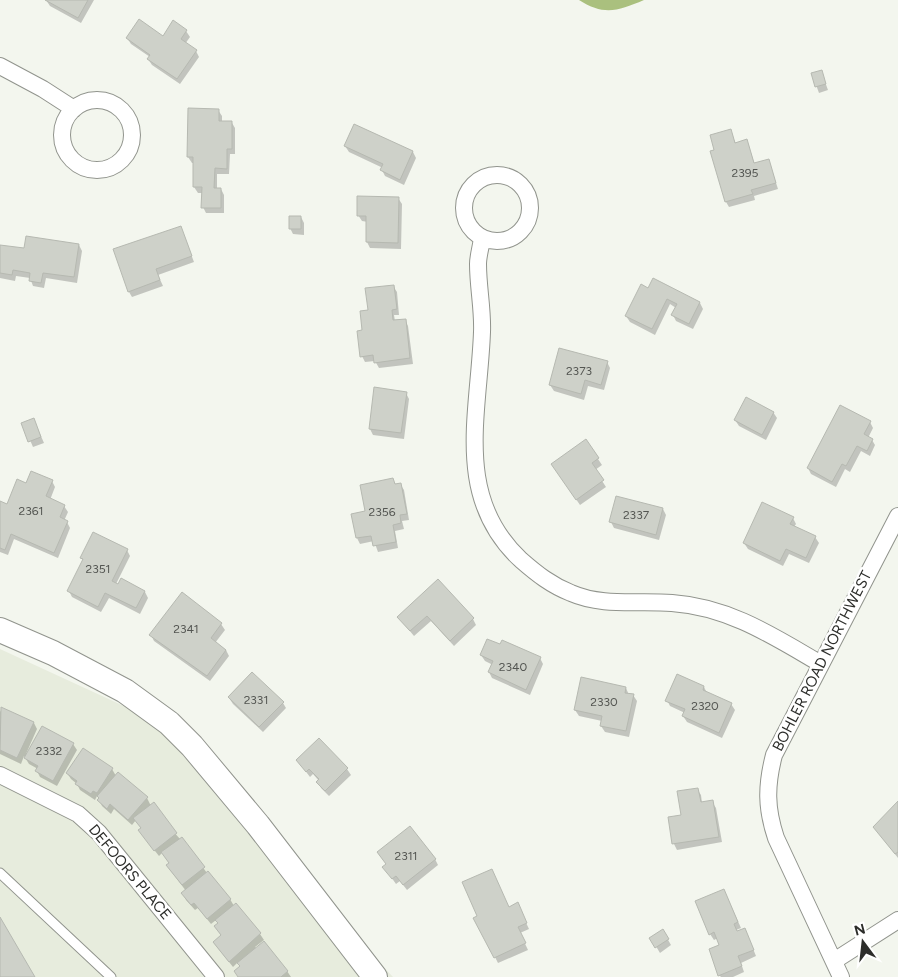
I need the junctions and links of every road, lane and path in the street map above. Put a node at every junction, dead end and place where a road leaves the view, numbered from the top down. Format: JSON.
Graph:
{"nodes":[{"id":1,"x":0,"y":66,"type":"edge"},
{"id":2,"x":74,"y":109,"type":"junction"},
{"id":3,"x":482,"y":238,"type":"junction"},
{"id":4,"x":898,"y":516,"type":"edge"},
{"id":5,"x":0,"y":630,"type":"edge"},
{"id":6,"x":821,"y":664,"type":"junction"},
{"id":7,"x":0,"y":775,"type":"edge"},
{"id":8,"x":0,"y":873,"type":"edge"},
{"id":9,"x":898,"y":920,"type":"edge"},
{"id":10,"x":834,"y":961,"type":"junction"},
{"id":11,"x":111,"y":977,"type":"edge"},
{"id":12,"x":216,"y":977,"type":"edge"},
{"id":13,"x":375,"y":977,"type":"edge"},
{"id":14,"x":841,"y":977,"type":"edge"}],
"edges":[{"from":1,"to":2,"type":"street"},
{"from":2,"to":2,"type":"street"},
{"from":3,"to":3,"type":"street"},
{"from":3,"to":6,"type":"street"},
{"from":4,"to":6,"type":"street","name":"BOHLER ROAD NORTHWEST"},
{"from":5,"to":13,"type":"street"},
{"from":6,"to":10,"type":"street","name":"BOHLER ROAD NORTHWEST"},
{"from":7,"to":12,"type":"street","name":"DEFOORS PLACE"},
{"from":8,"to":11,"type":"lane"},
{"from":9,"to":10,"type":"street"},
{"from":10,"to":14,"type":"street","name":"BOHLER ROAD NORTHWEST"}]}
